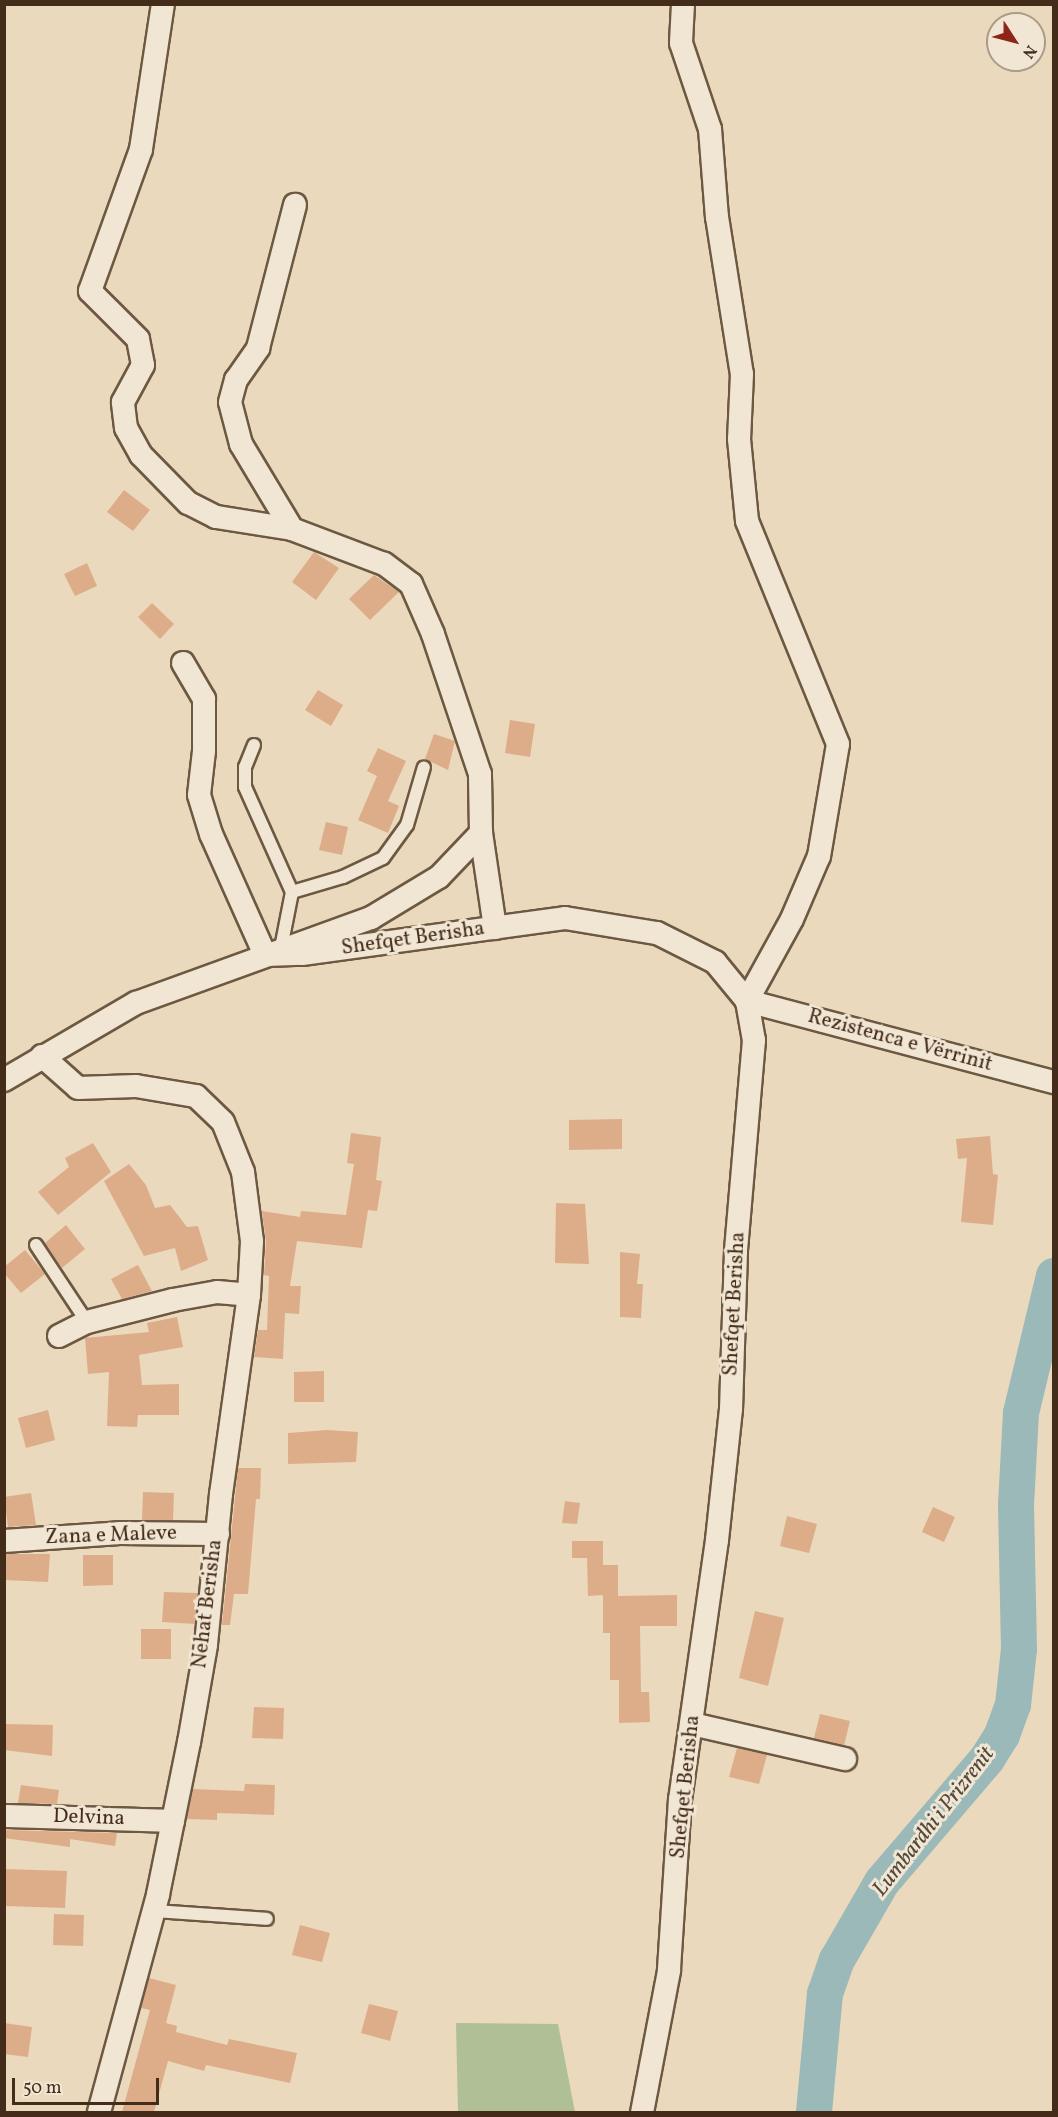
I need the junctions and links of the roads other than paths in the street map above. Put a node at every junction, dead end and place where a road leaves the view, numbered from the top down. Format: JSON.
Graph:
{"nodes":[{"id":1,"x":163,"y":4,"type":"edge"},
{"id":2,"x":683,"y":4,"type":"edge"},
{"id":3,"x":295,"y":205,"type":"dead end"},
{"id":4,"x":292,"y":530,"type":"junction"},
{"id":5,"x":183,"y":663,"type":"dead end"},
{"id":6,"x":254,"y":745,"type":"dead end"},
{"id":7,"x":424,"y":767,"type":"dead end"},
{"id":8,"x":481,"y":833,"type":"junction"},
{"id":9,"x":292,"y":892,"type":"junction"},
{"id":10,"x":495,"y":927,"type":"junction"},
{"id":11,"x":273,"y":951,"type":"junction"},
{"id":12,"x":747,"y":1001,"type":"junction"},
{"id":13,"x":42,"y":1056,"type":"junction"},
{"id":14,"x":6,"y":1077,"type":"edge"},
{"id":15,"x":1053,"y":1082,"type":"edge"},
{"id":16,"x":36,"y":1245,"type":"dead end"},
{"id":17,"x":249,"y":1295,"type":"junction"},
{"id":18,"x":87,"y":1322,"type":"junction"},
{"id":19,"x":59,"y":1336,"type":"dead end"},
{"id":20,"x":218,"y":1534,"type":"junction"},
{"id":21,"x":5,"y":1540,"type":"edge"},
{"id":22,"x":692,"y":1724,"type":"junction"},
{"id":23,"x":845,"y":1759,"type":"dead end"},
{"id":24,"x":4,"y":1816,"type":"edge"},
{"id":25,"x":173,"y":1821,"type":"junction"},
{"id":26,"x":154,"y":1911,"type":"junction"},
{"id":27,"x":267,"y":1918,"type":"dead end"},
{"id":28,"x":99,"y":2112,"type":"edge"},
{"id":29,"x":642,"y":2112,"type":"edge"}],
"edges":[{"from":1,"to":4,"type":"street"},
{"from":2,"to":12,"type":"street"},
{"from":3,"to":4,"type":"street"},
{"from":4,"to":8,"type":"street"},
{"from":5,"to":11,"type":"street"},
{"from":6,"to":9,"type":"lane"},
{"from":7,"to":9,"type":"lane"},
{"from":8,"to":10,"type":"street"},
{"from":8,"to":11,"type":"street"},
{"from":9,"to":11,"type":"lane"},
{"from":10,"to":11,"type":"street","name":"Shefqet Berisha"},
{"from":10,"to":12,"type":"street","name":"Shefqet Berisha"},
{"from":11,"to":13,"type":"street"},
{"from":12,"to":15,"type":"street","name":"Rezistenca e Vërrinit"},
{"from":12,"to":22,"type":"street","name":"Shefqet Berisha"},
{"from":13,"to":14,"type":"street"},
{"from":13,"to":17,"type":"street","name":"Nehat Berisha"},
{"from":16,"to":18,"type":"lane"},
{"from":17,"to":18,"type":"street"},
{"from":17,"to":20,"type":"street","name":"Nehat Berisha"},
{"from":18,"to":19,"type":"street"},
{"from":20,"to":21,"type":"street","name":"Zana e Maleve"},
{"from":20,"to":25,"type":"street","name":"Nehat Berisha"},
{"from":22,"to":23,"type":"street"},
{"from":22,"to":29,"type":"street","name":"Shefqet Berisha"},
{"from":24,"to":25,"type":"street","name":"Delvina"},
{"from":25,"to":26,"type":"street","name":"Nehat Berisha"},
{"from":26,"to":27,"type":"lane"},
{"from":26,"to":28,"type":"street","name":"Nehat Berisha"}]}
